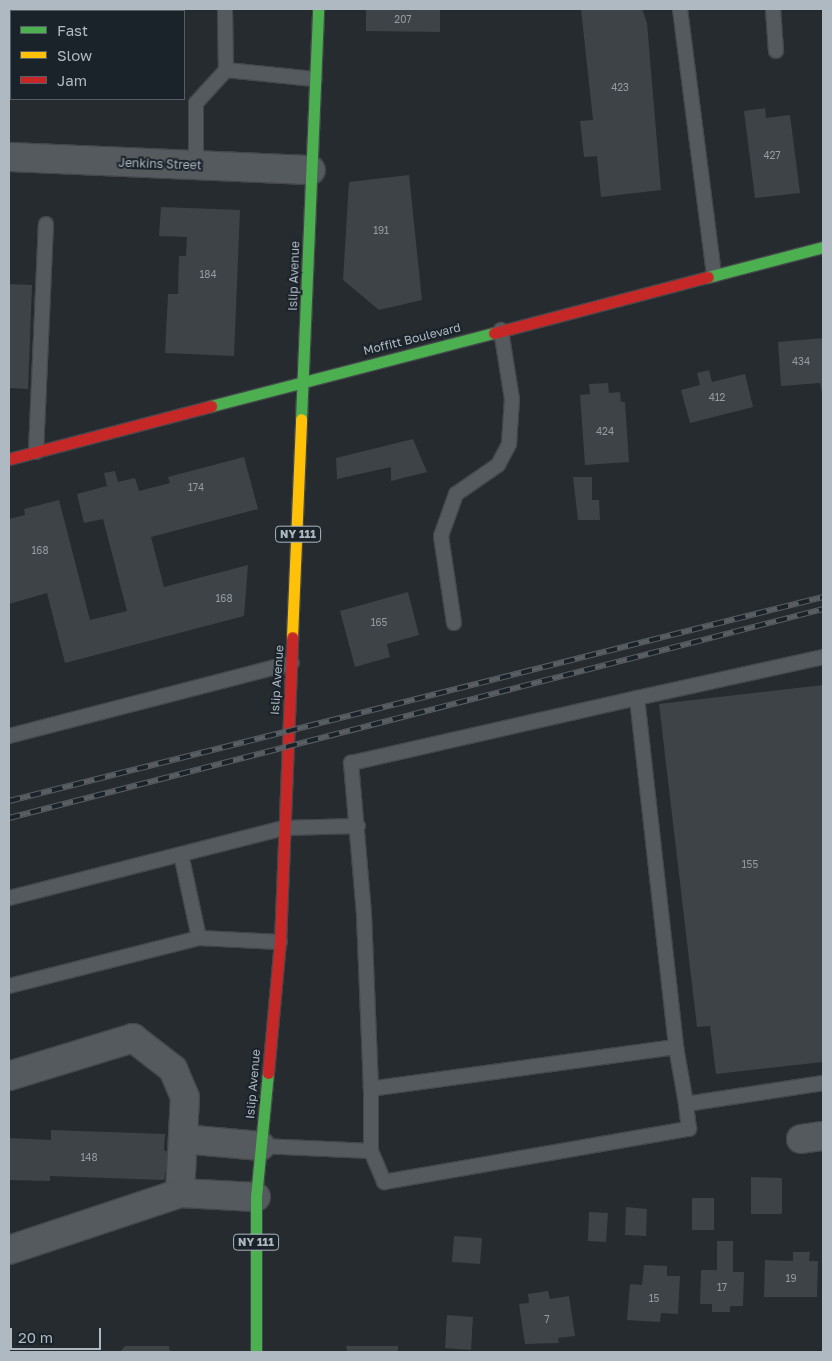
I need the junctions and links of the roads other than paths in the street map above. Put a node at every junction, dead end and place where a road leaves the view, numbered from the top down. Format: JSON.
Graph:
{"nodes":[{"id":1,"x":225,"y":9,"type":"edge"},
{"id":2,"x":318,"y":9,"type":"edge"},
{"id":3,"x":680,"y":9,"type":"edge"},
{"id":4,"x":772,"y":9,"type":"edge"},
{"id":5,"x":776,"y":51,"type":"dead end"},
{"id":6,"x":226,"y":70,"type":"junction"},
{"id":7,"x":315,"y":78,"type":"junction"},
{"id":8,"x":9,"y":157,"type":"edge"},
{"id":9,"x":196,"y":165,"type":"junction"},
{"id":10,"x":311,"y":170,"type":"junction"},
{"id":11,"x":46,"y":224,"type":"dead end"},
{"id":12,"x":823,"y":247,"type":"edge"},
{"id":13,"x":714,"y":275,"type":"junction"},
{"id":14,"x":501,"y":330,"type":"junction"},
{"id":15,"x":304,"y":380,"type":"junction"},
{"id":16,"x":36,"y":452,"type":"junction"},
{"id":17,"x":9,"y":459,"type":"edge"},
{"id":18,"x":454,"y":623,"type":"dead end"},
{"id":19,"x":823,"y":657,"type":"edge"},
{"id":20,"x":292,"y":664,"type":"junction"},
{"id":21,"x":638,"y":698,"type":"junction"},
{"id":22,"x":9,"y":736,"type":"edge"},
{"id":23,"x":358,"y":826,"type":"junction"},
{"id":24,"x":284,"y":828,"type":"junction"},
{"id":25,"x":181,"y":854,"type":"junction"},
{"id":26,"x":9,"y":898,"type":"edge"},
{"id":27,"x":199,"y":938,"type":"junction"},
{"id":28,"x":280,"y":942,"type":"junction"},
{"id":29,"x":9,"y":986,"type":"edge"},
{"id":30,"x":676,"y":1047,"type":"junction"},
{"id":31,"x":9,"y":1076,"type":"edge"},
{"id":32,"x":823,"y":1083,"type":"edge"},
{"id":33,"x":371,"y":1089,"type":"junction"},
{"id":34,"x":686,"y":1104,"type":"junction"},
{"id":35,"x":183,"y":1139,"type":"junction"},
{"id":36,"x":261,"y":1146,"type":"junction"},
{"id":37,"x":371,"y":1151,"type":"junction"},
{"id":38,"x":180,"y":1194,"type":"junction"},
{"id":39,"x":256,"y":1197,"type":"junction"},
{"id":40,"x":9,"y":1250,"type":"edge"},
{"id":41,"x":256,"y":1352,"type":"edge"}],
"edges":[{"from":1,"to":6,"type":"lane"},
{"from":2,"to":7,"type":"main road","name":"Islip Avenue","number":"NY 111"},
{"from":3,"to":13,"type":"lane"},
{"from":4,"to":5,"type":"lane"},
{"from":6,"to":7,"type":"lane"},
{"from":6,"to":9,"type":"lane"},
{"from":7,"to":10,"type":"main road","name":"Islip Avenue","number":"NY 111"},
{"from":8,"to":9,"type":"street","name":"Jenkins Street"},
{"from":9,"to":10,"type":"street","name":"Jenkins Street"},
{"from":10,"to":15,"type":"main road","name":"Islip Avenue","number":"NY 111"},
{"from":11,"to":16,"type":"lane"},
{"from":12,"to":13,"type":"main road","name":"Moffitt Boulevard"},
{"from":13,"to":14,"type":"main road","name":"Moffitt Boulevard"},
{"from":14,"to":15,"type":"main road","name":"Moffitt Boulevard"},
{"from":14,"to":18,"type":"lane"},
{"from":15,"to":16,"type":"main road","name":"Moffitt Boulevard"},
{"from":15,"to":20,"type":"main road","name":"Islip Avenue","number":"NY 111"},
{"from":16,"to":17,"type":"main road","name":"Moffitt Boulevard"},
{"from":19,"to":21,"type":"lane"},
{"from":20,"to":22,"type":"lane"},
{"from":20,"to":24,"type":"main road","name":"Islip Avenue","number":"NY 111"},
{"from":21,"to":23,"type":"lane"},
{"from":21,"to":30,"type":"lane"},
{"from":23,"to":24,"type":"lane"},
{"from":23,"to":33,"type":"lane"},
{"from":24,"to":25,"type":"lane"},
{"from":24,"to":28,"type":"main road","name":"Islip Avenue","number":"NY 111"},
{"from":25,"to":26,"type":"lane"},
{"from":25,"to":27,"type":"lane"},
{"from":27,"to":28,"type":"lane"},
{"from":27,"to":29,"type":"lane"},
{"from":28,"to":36,"type":"main road","name":"Islip Avenue","number":"NY 111"},
{"from":30,"to":33,"type":"lane"},
{"from":30,"to":34,"type":"lane"},
{"from":31,"to":35,"type":"street"},
{"from":32,"to":34,"type":"lane"},
{"from":33,"to":37,"type":"lane"},
{"from":34,"to":37,"type":"lane"},
{"from":35,"to":36,"type":"street"},
{"from":35,"to":38,"type":"street"},
{"from":36,"to":37,"type":"lane"},
{"from":36,"to":39,"type":"main road","name":"Islip Avenue","number":"NY 111"},
{"from":38,"to":39,"type":"street"},
{"from":38,"to":40,"type":"street"},
{"from":39,"to":41,"type":"main road","name":"Islip Avenue","number":"NY 111"}]}
